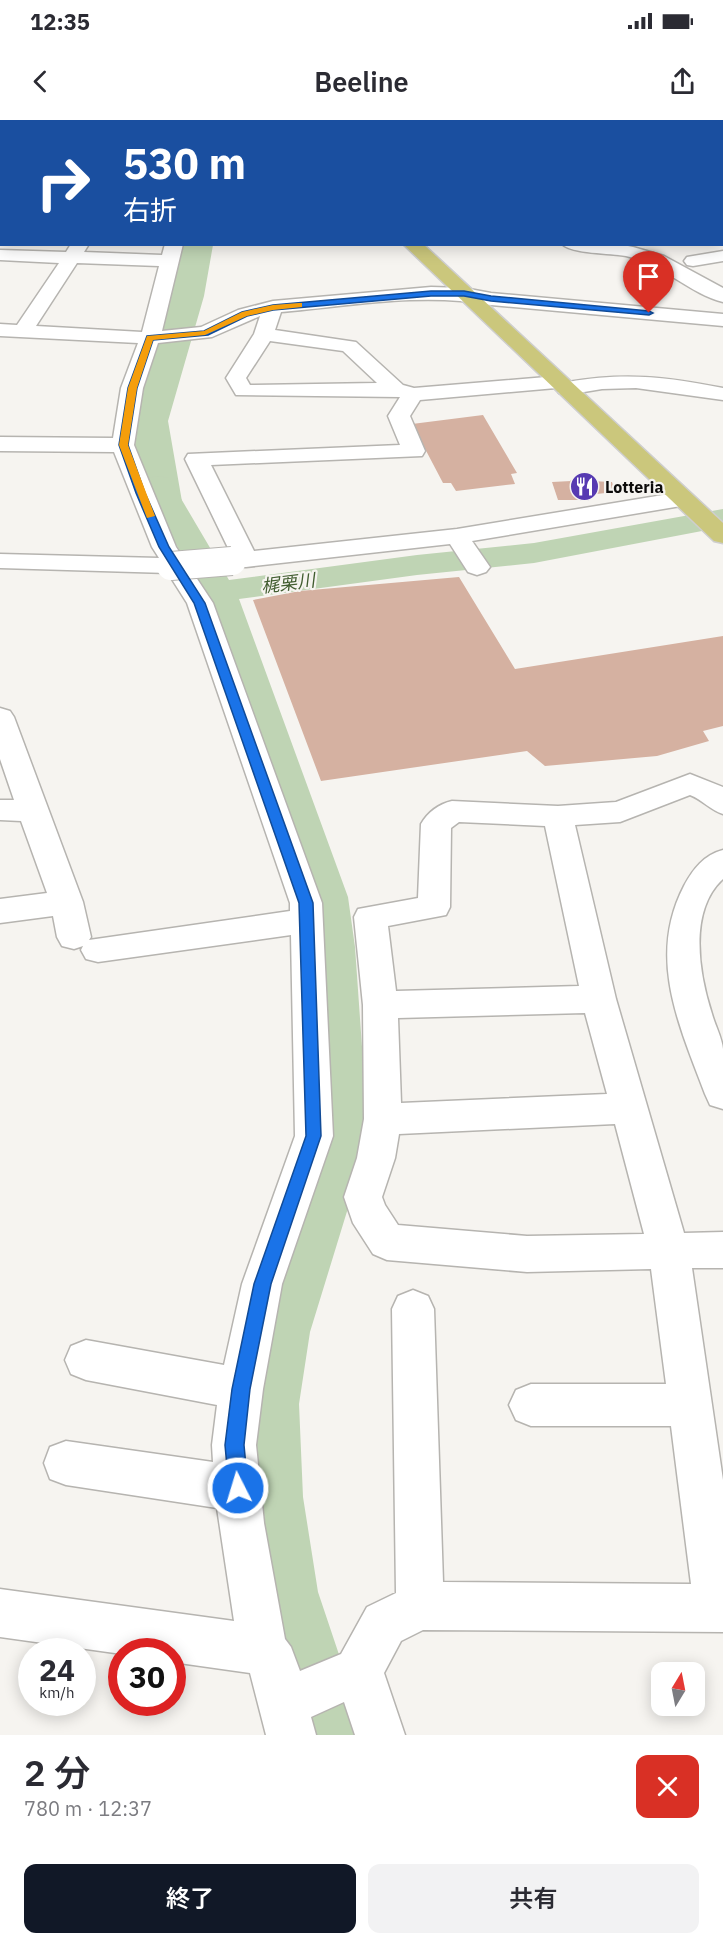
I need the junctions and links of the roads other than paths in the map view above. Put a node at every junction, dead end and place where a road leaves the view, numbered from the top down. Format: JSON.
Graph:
{"nodes":[{"id":1,"x":571,"y":120,"type":"edge"},
{"id":2,"x":595,"y":120,"type":"edge"},
{"id":3,"x":414,"y":246,"type":"edge"},
{"id":4,"x":587,"y":246,"type":"edge"},
{"id":5,"x":677,"y":250,"type":"dead end"},
{"id":6,"x":76,"y":251,"type":"edge"},
{"id":7,"x":0,"y":253,"type":"edge"},
{"id":8,"x":171,"y":253,"type":"edge"},
{"id":9,"x":723,"y":256,"type":"edge"},
{"id":10,"x":693,"y":261,"type":"junction"},
{"id":11,"x":723,"y":284,"type":"edge"},
{"id":12,"x":464,"y":294,"type":"junction"},
{"id":13,"x":723,"y":296,"type":"edge"},
{"id":14,"x":273,"y":307,"type":"junction"},
{"id":15,"x":723,"y":320,"type":"edge"},
{"id":16,"x":0,"y":330,"type":"edge"},
{"id":17,"x":23,"y":331,"type":"junction"},
{"id":18,"x":264,"y":334,"type":"junction"},
{"id":19,"x":150,"y":338,"type":"junction"},
{"id":20,"x":328,"y":342,"type":"junction"},
{"id":21,"x":312,"y":362,"type":"dead end"},
{"id":22,"x":420,"y":373,"type":"dead end"},
{"id":23,"x":562,"y":386,"type":"junction"},
{"id":24,"x":398,"y":387,"type":"junction"},
{"id":25,"x":723,"y":394,"type":"edge"},
{"id":26,"x":0,"y":444,"type":"edge"},
{"id":27,"x":123,"y":445,"type":"junction"},
{"id":28,"x":689,"y":506,"type":"junction"},
{"id":29,"x":721,"y":534,"type":"edge"},
{"id":30,"x":457,"y":536,"type":"junction"},
{"id":31,"x":239,"y":560,"type":"junction"},
{"id":32,"x":0,"y":561,"type":"edge"},
{"id":33,"x":477,"y":567,"type":"dead end"},
{"id":34,"x":0,"y":717,"type":"edge"},
{"id":35,"x":723,"y":804,"type":"edge"},
{"id":36,"x":0,"y":810,"type":"edge"},
{"id":37,"x":33,"y":811,"type":"junction"},
{"id":38,"x":558,"y":816,"type":"junction"},
{"id":39,"x":723,"y":861,"type":"edge"},
{"id":40,"x":67,"y":902,"type":"junction"},
{"id":41,"x":0,"y":911,"type":"edge"},
{"id":42,"x":306,"y":921,"type":"junction"},
{"id":43,"x":599,"y":999,"type":"junction"},
{"id":44,"x":380,"y":1005,"type":"junction"},
{"id":45,"x":723,"y":1094,"type":"edge"},
{"id":46,"x":629,"y":1108,"type":"junction"},
{"id":47,"x":383,"y":1119,"type":"junction"},
{"id":48,"x":723,"y":1250,"type":"edge"},
{"id":49,"x":669,"y":1252,"type":"junction"},
{"id":50,"x":413,"y":1309,"type":"dead end"},
{"id":51,"x":86,"y":1360,"type":"dead end"},
{"id":52,"x":241,"y":1389,"type":"junction"},
{"id":53,"x":531,"y":1405,"type":"dead end"},
{"id":54,"x":691,"y":1405,"type":"junction"},
{"id":55,"x":66,"y":1463,"type":"dead end"},
{"id":56,"x":238,"y":1488,"type":"junction"},
{"id":57,"x":420,"y":1606,"type":"junction"},
{"id":58,"x":720,"y":1608,"type":"edge"},
{"id":59,"x":0,"y":1613,"type":"edge"},
{"id":60,"x":263,"y":1650,"type":"junction"},
{"id":61,"x":358,"y":1671,"type":"junction"},
{"id":62,"x":286,"y":1720,"type":"edge"},
{"id":63,"x":380,"y":1735,"type":"edge"}],
"edges":[{"from":1,"to":2,"type":"street"},
{"from":3,"to":12,"type":"main road"},
{"from":4,"to":13,"type":"street"},
{"from":5,"to":10,"type":"street"},
{"from":6,"to":7,"type":"street"},
{"from":6,"to":8,"type":"street"},
{"from":6,"to":17,"type":"street"},
{"from":8,"to":19,"type":"street"},
{"from":9,"to":10,"type":"street"},
{"from":10,"to":11,"type":"street"},
{"from":12,"to":14,"type":"street"},
{"from":12,"to":15,"type":"street"},
{"from":12,"to":23,"type":"main road"},
{"from":14,"to":18,"type":"street"},
{"from":14,"to":19,"type":"street"},
{"from":16,"to":17,"type":"street"},
{"from":17,"to":19,"type":"street"},
{"from":18,"to":20,"type":"street"},
{"from":18,"to":24,"type":"street"},
{"from":19,"to":27,"type":"street"},
{"from":20,"to":21,"type":"street"},
{"from":20,"to":24,"type":"street"},
{"from":22,"to":24,"type":"street"},
{"from":23,"to":24,"type":"street"},
{"from":23,"to":25,"type":"street"},
{"from":23,"to":28,"type":"main road"},
{"from":24,"to":31,"type":"street"},
{"from":26,"to":27,"type":"street"},
{"from":27,"to":42,"type":"street"},
{"from":28,"to":29,"type":"main road"},
{"from":28,"to":30,"type":"street"},
{"from":30,"to":31,"type":"street"},
{"from":30,"to":33,"type":"street"},
{"from":31,"to":32,"type":"street","bridge":true},
{"from":34,"to":37,"type":"street"},
{"from":35,"to":38,"type":"street"},
{"from":36,"to":37,"type":"street"},
{"from":37,"to":40,"type":"street"},
{"from":38,"to":43,"type":"street"},
{"from":38,"to":44,"type":"street"},
{"from":39,"to":45,"type":"street"},
{"from":40,"to":41,"type":"street"},
{"from":40,"to":42,"type":"street"},
{"from":42,"to":52,"type":"street"},
{"from":43,"to":44,"type":"street"},
{"from":43,"to":46,"type":"street"},
{"from":44,"to":47,"type":"street"},
{"from":46,"to":47,"type":"street"},
{"from":46,"to":49,"type":"street"},
{"from":47,"to":49,"type":"street"},
{"from":48,"to":49,"type":"street"},
{"from":49,"to":54,"type":"street"},
{"from":50,"to":57,"type":"street"},
{"from":51,"to":52,"type":"street"},
{"from":52,"to":56,"type":"street"},
{"from":53,"to":54,"type":"street"},
{"from":54,"to":58,"type":"street"},
{"from":55,"to":56,"type":"street"},
{"from":56,"to":60,"type":"street"},
{"from":57,"to":58,"type":"street"},
{"from":57,"to":61,"type":"street"},
{"from":59,"to":60,"type":"street"},
{"from":60,"to":62,"type":"street"},
{"from":61,"to":62,"type":"street"},
{"from":61,"to":63,"type":"street"}]}
